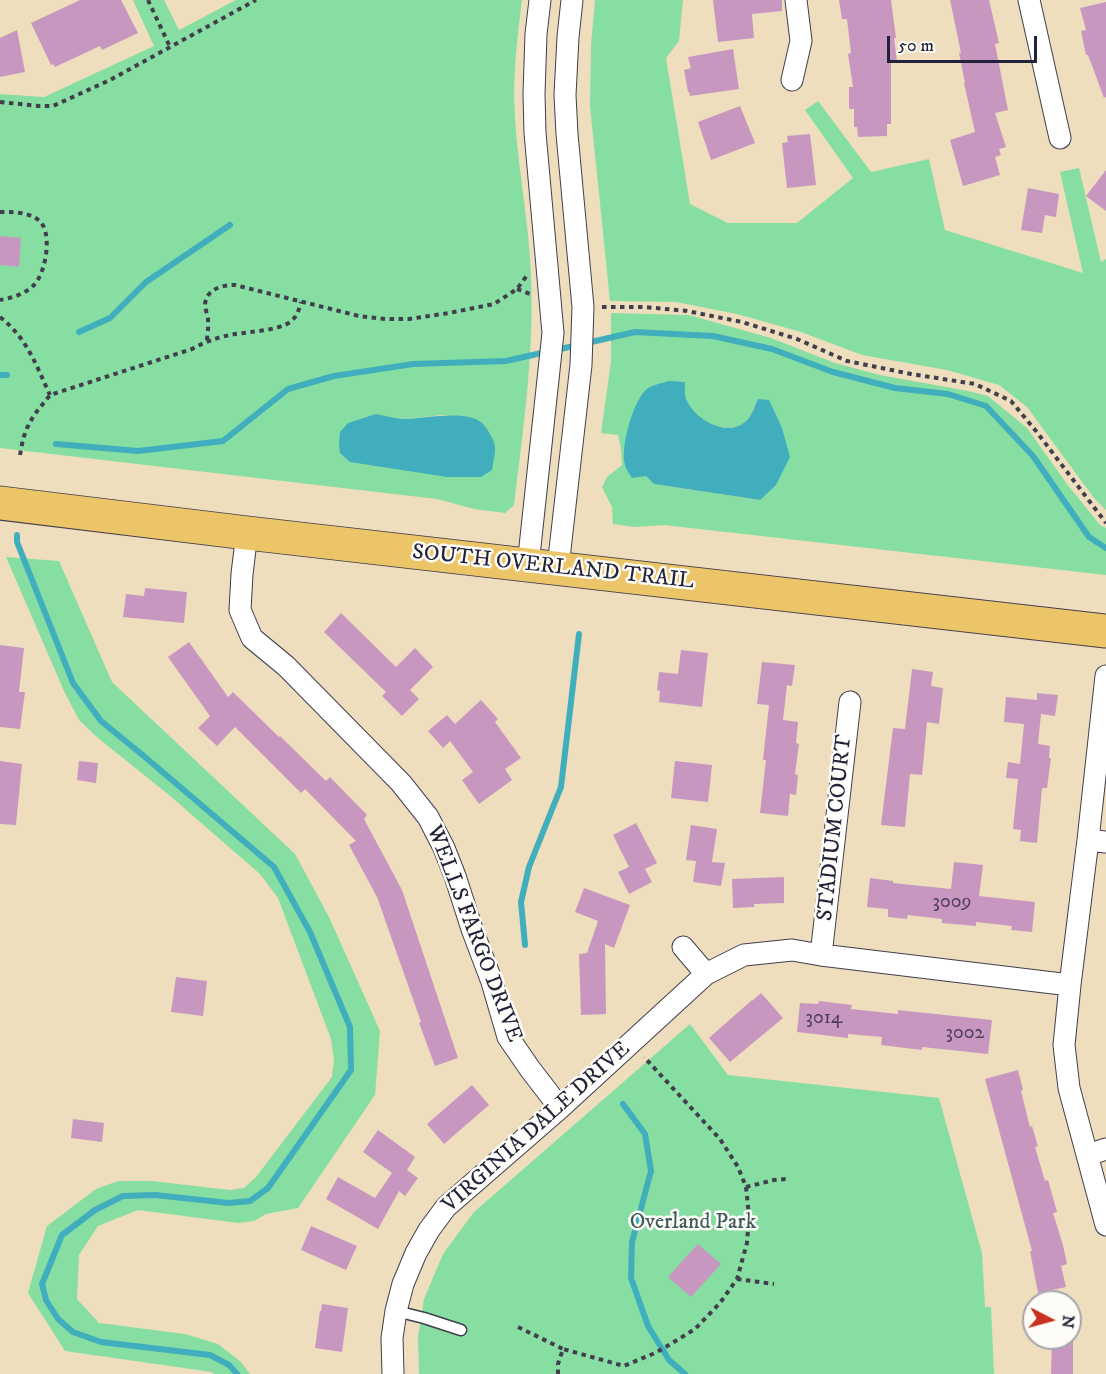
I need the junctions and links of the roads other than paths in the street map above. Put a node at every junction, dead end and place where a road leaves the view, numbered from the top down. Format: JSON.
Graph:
{"nodes":[{"id":1,"x":540,"y":0,"type":"edge"},
{"id":2,"x":572,"y":0,"type":"edge"},
{"id":3,"x":796,"y":0,"type":"edge"},
{"id":4,"x":1029,"y":0,"type":"edge"},
{"id":5,"x":792,"y":80,"type":"dead end"},
{"id":6,"x":1060,"y":138,"type":"dead end"},
{"id":7,"x":544,"y":301,"type":"junction"},
{"id":8,"x":583,"y":307,"type":"junction"},
{"id":9,"x":0,"y":503,"type":"edge"},
{"id":10,"x":247,"y":533,"type":"junction"},
{"id":11,"x":543,"y":566,"type":"junction"},
{"id":12,"x":1106,"y":631,"type":"edge"},
{"id":13,"x":1106,"y":676,"type":"edge"},
{"id":14,"x":850,"y":702,"type":"dead end"},
{"id":15,"x":1097,"y":841,"type":"edge"},
{"id":16,"x":683,"y":947,"type":"dead end"},
{"id":17,"x":821,"y":955,"type":"junction"},
{"id":18,"x":706,"y":974,"type":"junction"},
{"id":19,"x":1070,"y":985,"type":"junction"},
{"id":20,"x":560,"y":1108,"type":"junction"},
{"id":21,"x":1097,"y":1152,"type":"edge"},
{"id":22,"x":1106,"y":1225,"type":"edge"},
{"id":23,"x":396,"y":1311,"type":"junction"},
{"id":24,"x":461,"y":1330,"type":"dead end"},
{"id":25,"x":393,"y":1374,"type":"edge"}],
"edges":[{"from":1,"to":7,"type":"street"},
{"from":2,"to":8,"type":"street"},
{"from":3,"to":5,"type":"street"},
{"from":4,"to":6,"type":"street"},
{"from":7,"to":8,"type":"street"},
{"from":7,"to":11,"type":"street"},
{"from":8,"to":11,"type":"street"},
{"from":9,"to":10,"type":"main road","name":"SOUTH OVERLAND TRAIL"},
{"from":10,"to":11,"type":"main road","name":"SOUTH OVERLAND TRAIL"},
{"from":10,"to":20,"type":"street","name":"WELLS FARGO DRIVE"},
{"from":11,"to":12,"type":"main road","name":"SOUTH OVERLAND TRAIL"},
{"from":13,"to":15,"type":"street"},
{"from":14,"to":17,"type":"street","name":"STADIUM COURT"},
{"from":15,"to":19,"type":"street"},
{"from":16,"to":18,"type":"street"},
{"from":17,"to":18,"type":"street","name":"VIRGINIA DALE DRIVE"},
{"from":17,"to":19,"type":"street","name":"VIRGINIA DALE DRIVE"},
{"from":18,"to":20,"type":"street","name":"VIRGINIA DALE DRIVE"},
{"from":19,"to":21,"type":"street"},
{"from":20,"to":23,"type":"street","name":"VIRGINIA DALE DRIVE"},
{"from":21,"to":22,"type":"street"},
{"from":23,"to":24,"type":"lane"},
{"from":23,"to":25,"type":"street","name":"VIRGINIA DALE DRIVE"}]}
